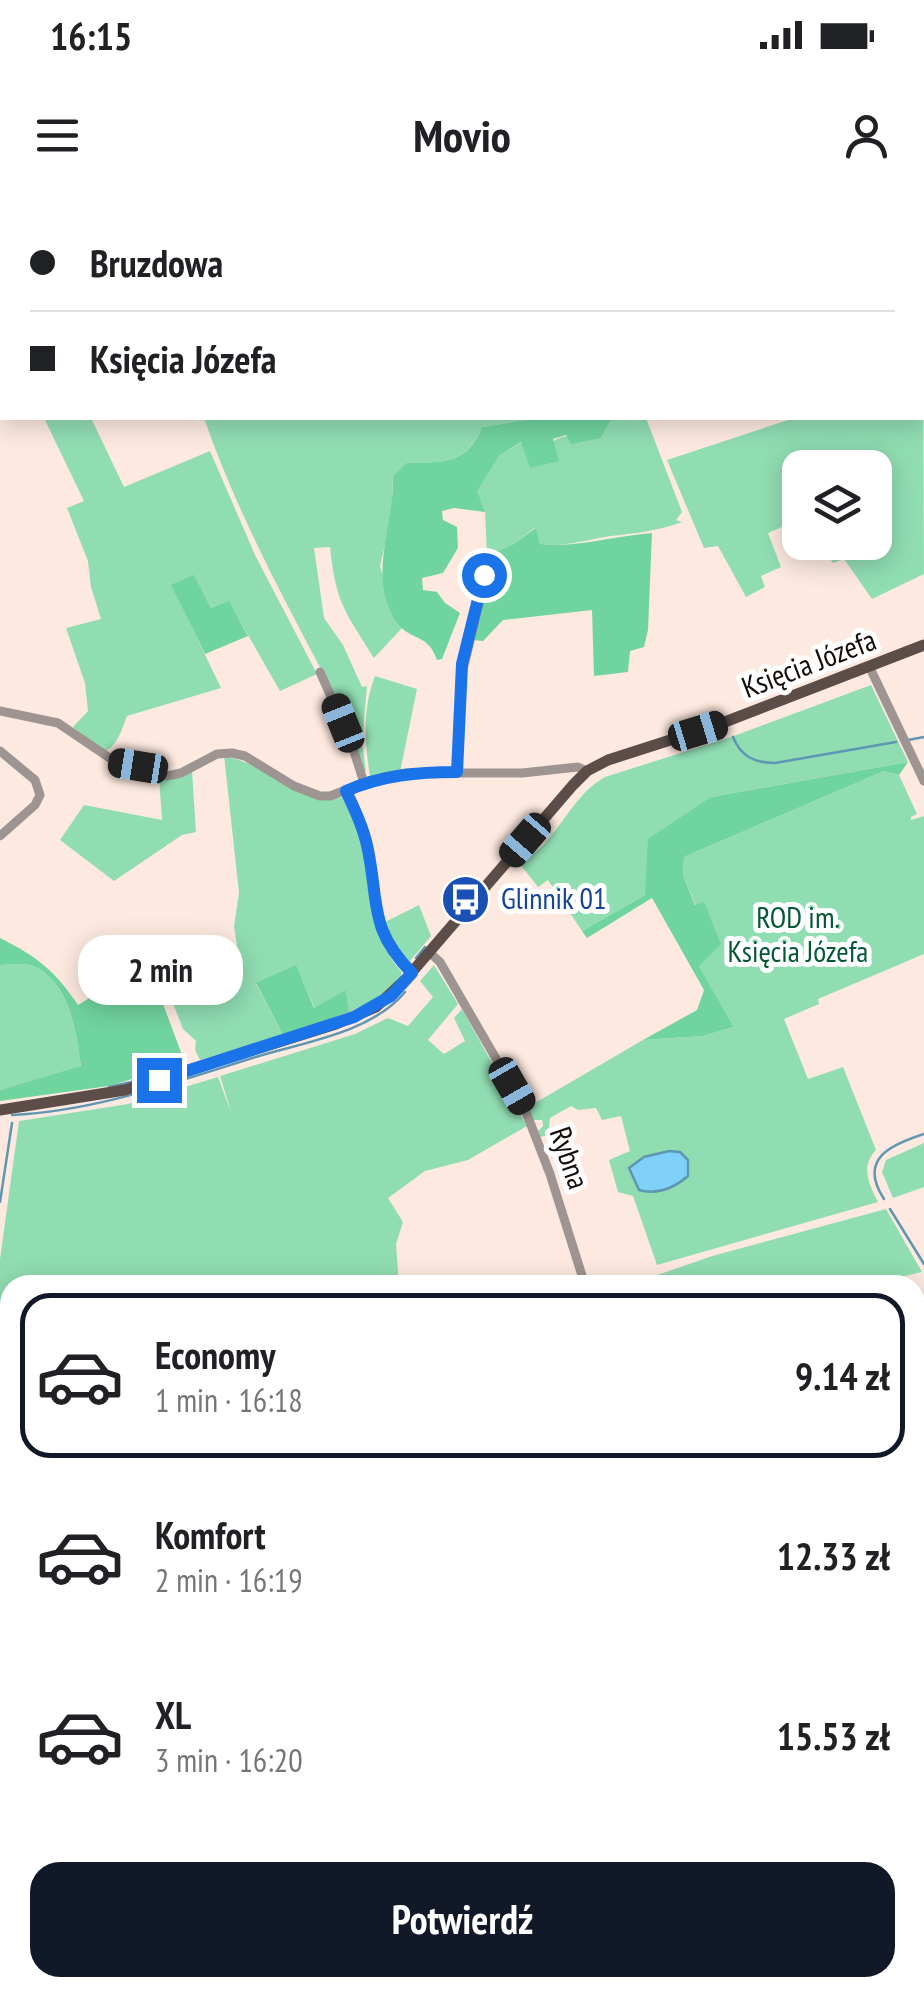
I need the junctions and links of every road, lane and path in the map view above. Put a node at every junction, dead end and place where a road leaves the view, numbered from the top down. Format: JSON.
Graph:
{"nodes":[{"id":1,"x":482,"y":556,"type":"dead end"},
{"id":2,"x":924,"y":645,"type":"edge"},
{"id":3,"x":870,"y":668,"type":"junction"},
{"id":4,"x":320,"y":672,"type":"dead end"},
{"id":5,"x":0,"y":711,"type":"edge"},
{"id":6,"x":0,"y":751,"type":"edge"},
{"id":7,"x":587,"y":771,"type":"junction"},
{"id":8,"x":457,"y":772,"type":"junction"},
{"id":9,"x":924,"y":781,"type":"edge"},
{"id":10,"x":364,"y":784,"type":"junction"},
{"id":11,"x":341,"y":792,"type":"junction"},
{"id":12,"x":0,"y":836,"type":"edge"},
{"id":13,"x":429,"y":952,"type":"junction"},
{"id":14,"x":412,"y":973,"type":"junction"},
{"id":15,"x":0,"y":1110,"type":"edge"},
{"id":16,"x":581,"y":1275,"type":"edge"}],
"edges":[{"from":1,"to":8,"type":"street"},
{"from":2,"to":3,"type":"main road","name":"Księcia Józefa"},
{"from":3,"to":7,"type":"main road","name":"Księcia Józefa"},
{"from":3,"to":9,"type":"street"},
{"from":4,"to":10,"type":"street"},
{"from":5,"to":11,"type":"street"},
{"from":6,"to":12,"type":"street"},
{"from":7,"to":8,"type":"street"},
{"from":7,"to":13,"type":"main road","name":"Księcia Józefa"},
{"from":8,"to":10,"type":"street"},
{"from":10,"to":11,"type":"street"},
{"from":11,"to":14,"type":"street"},
{"from":13,"to":14,"type":"main road","name":"Księcia Józefa"},
{"from":13,"to":16,"type":"street","name":"Rybna"},
{"from":14,"to":15,"type":"main road","name":"Księcia Józefa"}]}
